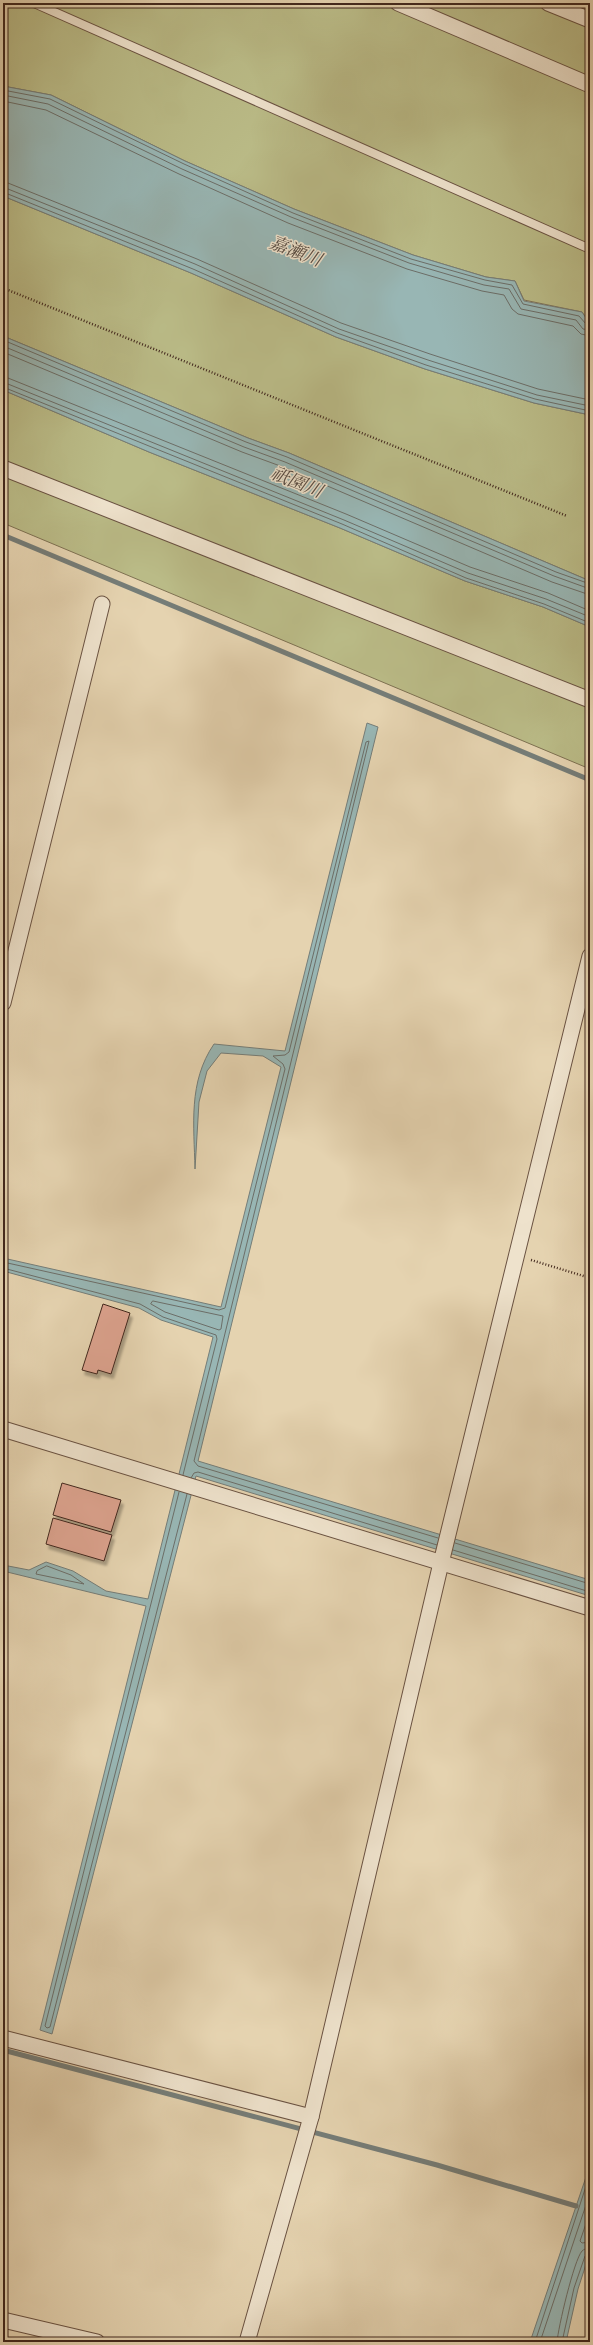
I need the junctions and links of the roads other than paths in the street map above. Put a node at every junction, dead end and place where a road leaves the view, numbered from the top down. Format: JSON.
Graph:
{"nodes":[{"id":1,"x":34,"y":3,"type":"edge"},
{"id":2,"x":398,"y":3,"type":"edge"},
{"id":3,"x":548,"y":3,"type":"edge"},
{"id":4,"x":590,"y":20,"type":"edge"},
{"id":5,"x":590,"y":85,"type":"edge"},
{"id":6,"x":590,"y":249,"type":"edge"},
{"id":7,"x":3,"y":468,"type":"edge"},
{"id":8,"x":102,"y":604,"type":"dead end"},
{"id":9,"x":590,"y":700,"type":"edge"},
{"id":10,"x":590,"y":956,"type":"edge"},
{"id":11,"x":3,"y":1003,"type":"edge"},
{"id":12,"x":3,"y":1429,"type":"edge"},
{"id":13,"x":442,"y":1559,"type":"junction"},
{"id":14,"x":590,"y":1608,"type":"edge"},
{"id":15,"x":3,"y":2038,"type":"edge"},
{"id":16,"x":311,"y":2116,"type":"junction"},
{"id":17,"x":3,"y":2320,"type":"edge"},
{"id":18,"x":97,"y":2342,"type":"edge"},
{"id":19,"x":247,"y":2342,"type":"edge"}],
"edges":[{"from":1,"to":6,"type":"lane"},
{"from":2,"to":5,"type":"street"},
{"from":3,"to":4,"type":"street"},
{"from":7,"to":9,"type":"street"},
{"from":8,"to":11,"type":"street"},
{"from":10,"to":13,"type":"street"},
{"from":12,"to":13,"type":"street"},
{"from":13,"to":14,"type":"street"},
{"from":13,"to":16,"type":"street"},
{"from":15,"to":16,"type":"street"},
{"from":16,"to":19,"type":"street"},
{"from":17,"to":18,"type":"street"}]}
